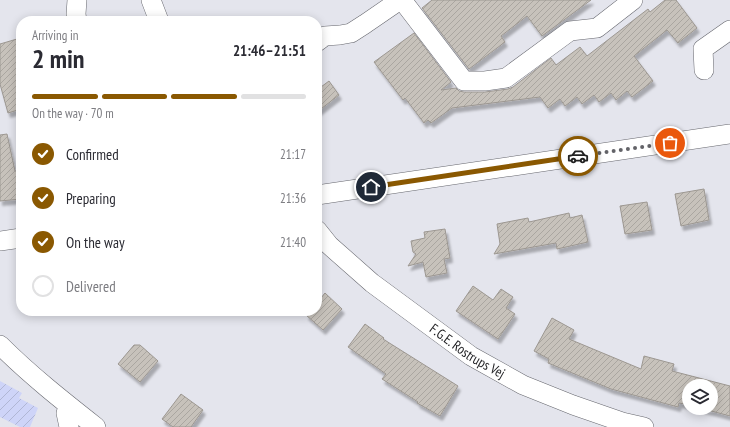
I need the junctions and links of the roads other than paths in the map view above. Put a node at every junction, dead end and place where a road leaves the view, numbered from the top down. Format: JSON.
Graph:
{"nodes":[{"id":1,"x":77,"y":0,"type":"edge"},
{"id":2,"x":151,"y":0,"type":"edge"},
{"id":3,"x":401,"y":0,"type":"edge"},
{"id":4,"x":633,"y":0,"type":"edge"},
{"id":5,"x":76,"y":16,"type":"edge"},
{"id":6,"x":156,"y":16,"type":"edge"},
{"id":7,"x":730,"y":30,"type":"edge"},
{"id":8,"x":322,"y":38,"type":"edge"},
{"id":9,"x":704,"y":70,"type":"dead end"},
{"id":10,"x":730,"y":134,"type":"edge"},
{"id":11,"x":322,"y":194,"type":"edge"},
{"id":12,"x":322,"y":236,"type":"edge"},
{"id":13,"x":16,"y":239,"type":"edge"},
{"id":14,"x":0,"y":241,"type":"edge"},
{"id":15,"x":0,"y":345,"type":"edge"},
{"id":16,"x":70,"y":407,"type":"junction"},
{"id":17,"x":69,"y":427,"type":"edge"},
{"id":18,"x":96,"y":427,"type":"edge"},
{"id":19,"x":644,"y":427,"type":"edge"}],
"edges":[{"from":1,"to":5,"type":"street"},
{"from":2,"to":6,"type":"street"},
{"from":3,"to":4,"type":"street"},
{"from":3,"to":8,"type":"street"},
{"from":7,"to":9,"type":"street"},
{"from":10,"to":11,"type":"street"},
{"from":12,"to":19,"type":"street","name":"F.G.E. Rostrups Vej"},
{"from":13,"to":14,"type":"street"},
{"from":15,"to":16,"type":"street"},
{"from":16,"to":17,"type":"street"},
{"from":16,"to":18,"type":"street"}]}
